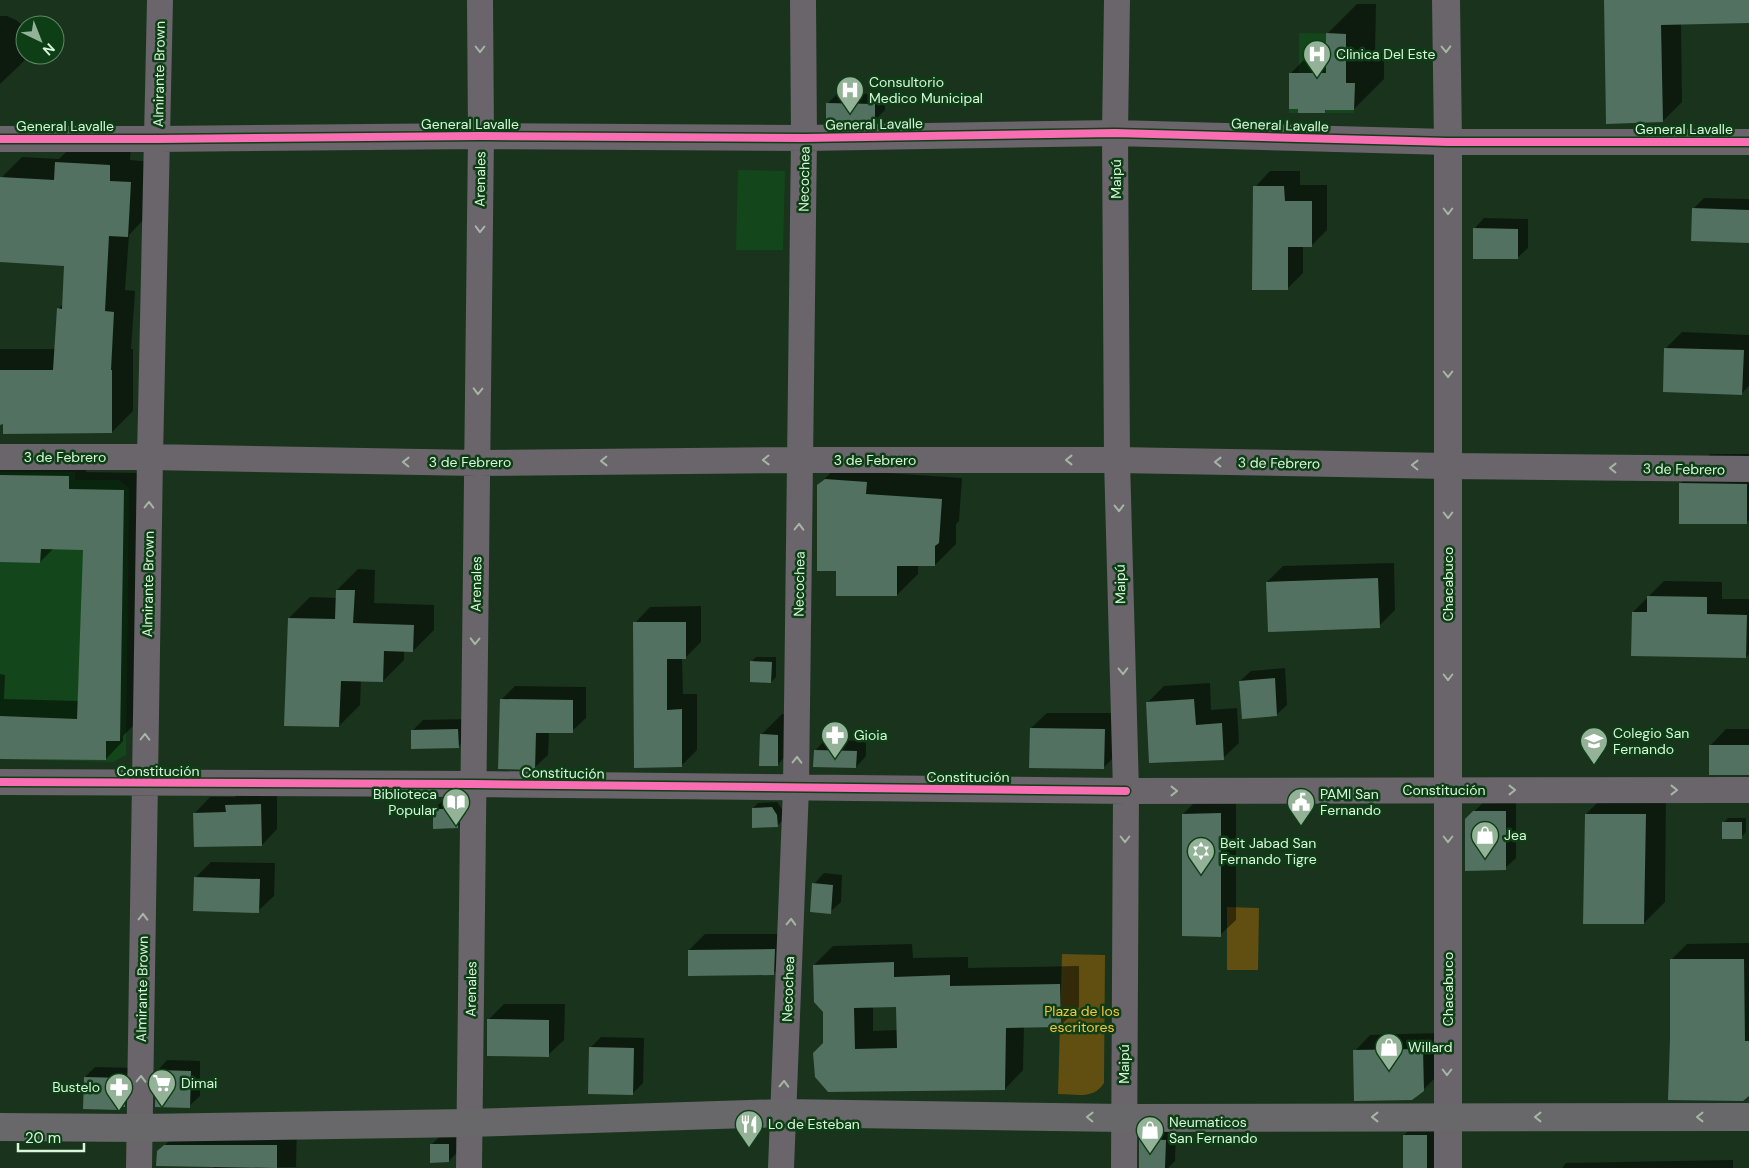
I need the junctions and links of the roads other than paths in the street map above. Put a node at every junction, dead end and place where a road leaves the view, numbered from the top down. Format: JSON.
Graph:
{"nodes":[{"id":1,"x":160,"y":0,"type":"edge"},
{"id":2,"x":480,"y":0,"type":"edge"},
{"id":3,"x":803,"y":0,"type":"edge"},
{"id":4,"x":1117,"y":0,"type":"edge"},
{"id":5,"x":1446,"y":0,"type":"edge"},
{"id":6,"x":1115,"y":133,"type":"junction"},
{"id":7,"x":481,"y":136,"type":"junction"},
{"id":8,"x":0,"y":138,"type":"edge"},
{"id":9,"x":804,"y":138,"type":"junction"},
{"id":10,"x":158,"y":139,"type":"junction"},
{"id":11,"x":1448,"y":142,"type":"junction"},
{"id":12,"x":1749,"y":142,"type":"edge"},
{"id":13,"x":0,"y":457,"type":"edge"},
{"id":14,"x":150,"y":457,"type":"junction"},
{"id":15,"x":800,"y":460,"type":"junction"},
{"id":16,"x":1117,"y":460,"type":"junction"},
{"id":17,"x":477,"y":463,"type":"junction"},
{"id":18,"x":1448,"y":466,"type":"junction"},
{"id":19,"x":1749,"y":469,"type":"edge"},
{"id":20,"x":0,"y":782,"type":"edge"},
{"id":21,"x":145,"y":783,"type":"junction"},
{"id":22,"x":473,"y":784,"type":"junction"},
{"id":23,"x":796,"y":788,"type":"junction"},
{"id":24,"x":1448,"y":790,"type":"junction"},
{"id":25,"x":1749,"y":790,"type":"edge"},
{"id":26,"x":1126,"y":791,"type":"junction"},
{"id":27,"x":783,"y":1113,"type":"junction"},
{"id":28,"x":1749,"y":1116,"type":"edge"},
{"id":29,"x":1447,"y":1117,"type":"junction"},
{"id":30,"x":1124,"y":1118,"type":"junction"},
{"id":31,"x":469,"y":1123,"type":"junction"},
{"id":32,"x":0,"y":1126,"type":"edge"},
{"id":33,"x":140,"y":1128,"type":"junction"},
{"id":34,"x":139,"y":1168,"type":"edge"},
{"id":35,"x":469,"y":1168,"type":"edge"},
{"id":36,"x":781,"y":1168,"type":"edge"},
{"id":37,"x":1124,"y":1168,"type":"edge"},
{"id":38,"x":1448,"y":1168,"type":"edge"}],
"edges":[{"from":1,"to":10,"type":"street","name":"Almirante Brown"},
{"from":2,"to":7,"type":"street","name":"Arenales","one_way":true},
{"from":3,"to":9,"type":"street","name":"Necochea"},
{"from":4,"to":6,"type":"street","name":"Maipú"},
{"from":5,"to":11,"type":"street","name":"Chacabuco","one_way":true},
{"from":6,"to":9,"type":"street","name":"General Lavalle"},
{"from":6,"to":11,"type":"street","name":"General Lavalle"},
{"from":6,"to":16,"type":"street","name":"Maipú"},
{"from":7,"to":9,"type":"street","name":"General Lavalle"},
{"from":7,"to":10,"type":"street","name":"General Lavalle"},
{"from":7,"to":17,"type":"street","name":"Arenales","one_way":true},
{"from":8,"to":10,"type":"street","name":"General Lavalle"},
{"from":9,"to":15,"type":"street","name":"Necochea"},
{"from":10,"to":14,"type":"street","name":"Almirante Brown"},
{"from":11,"to":12,"type":"street","name":"General Lavalle"},
{"from":11,"to":18,"type":"street","name":"Chacabuco","one_way":true},
{"from":13,"to":14,"type":"street","name":"3 de Febrero"},
{"from":17,"to":14,"type":"street","name":"3 de Febrero","one_way":true},
{"from":21,"to":14,"type":"street","name":"Almirante Brown","one_way":true},
{"from":16,"to":15,"type":"street","name":"3 de Febrero","one_way":true},
{"from":15,"to":17,"type":"street","name":"3 de Febrero","one_way":true},
{"from":23,"to":15,"type":"street","name":"Necochea","one_way":true},
{"from":18,"to":16,"type":"street","name":"3 de Febrero","one_way":true},
{"from":16,"to":26,"type":"street","name":"Maipú","one_way":true},
{"from":17,"to":22,"type":"street","name":"Arenales","one_way":true},
{"from":19,"to":18,"type":"street","name":"3 de Febrero","one_way":true},
{"from":18,"to":24,"type":"street","name":"Chacabuco","one_way":true},
{"from":20,"to":21,"type":"street","name":"Constitución"},
{"from":21,"to":22,"type":"street","name":"Constitución"},
{"from":33,"to":21,"type":"street","name":"Almirante Brown","one_way":true},
{"from":22,"to":23,"type":"street","name":"Constitución"},
{"from":22,"to":31,"type":"street","name":"Arenales"},
{"from":23,"to":26,"type":"street","name":"Constitución"},
{"from":27,"to":23,"type":"street","name":"Necochea","one_way":true},
{"from":24,"to":25,"type":"street","name":"Constitución","one_way":true},
{"from":26,"to":24,"type":"street","name":"Constitución","one_way":true},
{"from":24,"to":29,"type":"street","name":"Chacabuco","one_way":true},
{"from":26,"to":30,"type":"street","name":"Maipú","one_way":true},
{"from":30,"to":27,"type":"main road","one_way":true},
{"from":27,"to":31,"type":"main road"},
{"from":27,"to":36,"type":"street","name":"Necochea"},
{"from":28,"to":29,"type":"main road","one_way":true},
{"from":29,"to":30,"type":"main road","one_way":true},
{"from":29,"to":38,"type":"street","name":"Chacabuco"},
{"from":30,"to":37,"type":"street","name":"Maipú"},
{"from":31,"to":33,"type":"main road"},
{"from":31,"to":35,"type":"street","name":"Arenales"},
{"from":32,"to":33,"type":"main road"},
{"from":33,"to":34,"type":"street","name":"Almirante Brown"}]}
